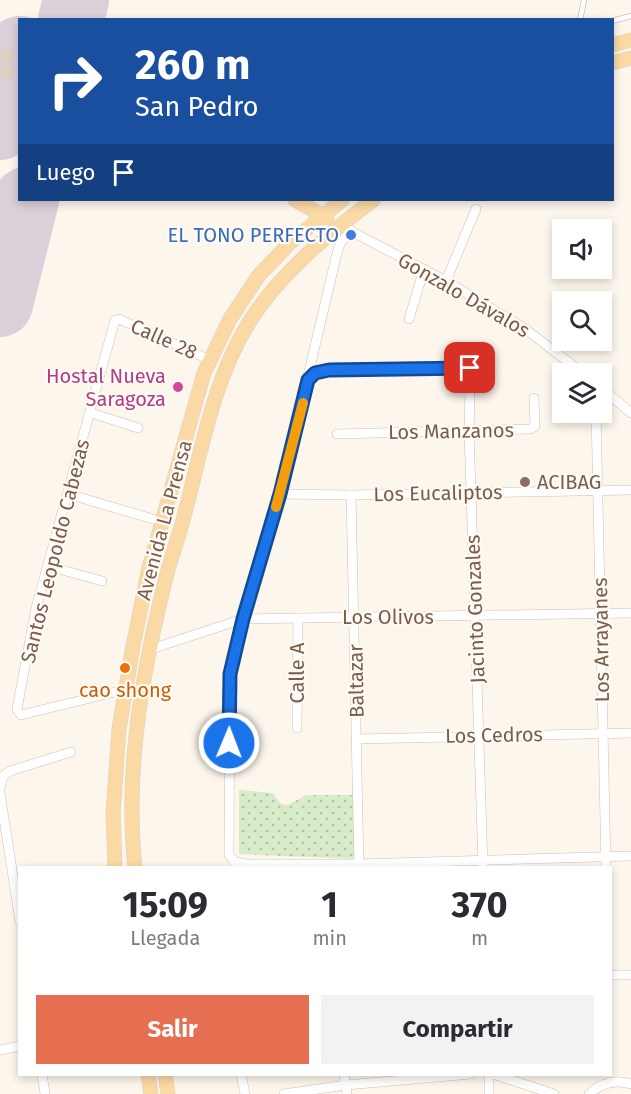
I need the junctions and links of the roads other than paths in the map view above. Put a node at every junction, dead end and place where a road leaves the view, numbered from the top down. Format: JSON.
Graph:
{"nodes":[{"id":1,"x":584,"y":0,"type":"edge"},
{"id":2,"x":631,"y":16,"type":"edge"},
{"id":3,"x":580,"y":18,"type":"edge"},
{"id":4,"x":614,"y":20,"type":"edge"},
{"id":5,"x":631,"y":40,"type":"edge"},
{"id":6,"x":614,"y":44,"type":"edge"},
{"id":7,"x":631,"y":58,"type":"edge"},
{"id":8,"x":614,"y":62,"type":"edge"},
{"id":9,"x":297,"y":201,"type":"edge"},
{"id":10,"x":334,"y":201,"type":"edge"},
{"id":11,"x":371,"y":201,"type":"edge"},
{"id":12,"x":476,"y":208,"type":"dead end"},
{"id":13,"x":322,"y":215,"type":"junction"},
{"id":14,"x":351,"y":216,"type":"junction"},
{"id":15,"x":345,"y":228,"type":"junction"},
{"id":16,"x":424,"y":269,"type":"junction"},
{"id":17,"x":446,"y":281,"type":"junction"},
{"id":18,"x":117,"y":319,"type":"joint"},
{"id":19,"x":409,"y":319,"type":"dead end"},
{"id":20,"x":471,"y":352,"type":"dead end"},
{"id":21,"x":210,"y":360,"type":"junction"},
{"id":22,"x":570,"y":363,"type":"edge"},
{"id":23,"x":470,"y":368,"type":"junction"},
{"id":24,"x":308,"y":380,"type":"junction"},
{"id":25,"x":612,"y":397,"type":"edge"},
{"id":26,"x":534,"y":398,"type":"dead end"},
{"id":27,"x":91,"y":413,"type":"junction"},
{"id":28,"x":631,"y":413,"type":"edge"},
{"id":29,"x":596,"y":423,"type":"edge"},
{"id":30,"x":138,"y":428,"type":"dead end"},
{"id":31,"x":470,"y":430,"type":"junction"},
{"id":32,"x":337,"y":434,"type":"dead end"},
{"id":33,"x":598,"y":490,"type":"junction"},
{"id":34,"x":631,"y":490,"type":"edge"},
{"id":35,"x":471,"y":492,"type":"junction"},
{"id":36,"x":68,"y":494,"type":"junction"},
{"id":37,"x":280,"y":494,"type":"junction"},
{"id":38,"x":351,"y":495,"type":"junction"},
{"id":39,"x":163,"y":522,"type":"junction"},
{"id":40,"x":48,"y":566,"type":"junction"},
{"id":41,"x":102,"y":581,"type":"dead end"},
{"id":42,"x":631,"y":613,"type":"edge"},
{"id":43,"x":601,"y":614,"type":"junction"},
{"id":44,"x":475,"y":616,"type":"junction"},
{"id":45,"x":355,"y":617,"type":"junction"},
{"id":46,"x":298,"y":618,"type":"junction"},
{"id":47,"x":243,"y":619,"type":"junction"},
{"id":48,"x":151,"y":649,"type":"junction"},
{"id":49,"x":127,"y":689,"type":"junction"},
{"id":50,"x":297,"y":728,"type":"dead end"},
{"id":51,"x":603,"y":733,"type":"junction"},
{"id":52,"x":631,"y":733,"type":"edge"},
{"id":53,"x":478,"y":735,"type":"junction"},
{"id":54,"x":357,"y":739,"type":"junction"},
{"id":55,"x":71,"y":752,"type":"dead end"},
{"id":56,"x":0,"y":786,"type":"edge"},
{"id":57,"x":0,"y":793,"type":"edge"},
{"id":58,"x":631,"y":856,"type":"edge"},
{"id":59,"x":606,"y":862,"type":"edge"},
{"id":60,"x":482,"y":863,"type":"edge"},
{"id":61,"x":359,"y":865,"type":"edge"},
{"id":62,"x":115,"y":866,"type":"edge"},
{"id":63,"x":135,"y":866,"type":"edge"},
{"id":64,"x":18,"y":908,"type":"edge"},
{"id":65,"x":612,"y":975,"type":"edge"},
{"id":66,"x":631,"y":975,"type":"edge"},
{"id":67,"x":18,"y":1046,"type":"edge"},
{"id":68,"x":0,"y":1050,"type":"edge"},
{"id":69,"x":42,"y":1076,"type":"edge"},
{"id":70,"x":148,"y":1076,"type":"edge"},
{"id":71,"x":165,"y":1076,"type":"edge"},
{"id":72,"x":241,"y":1076,"type":"edge"},
{"id":73,"x":454,"y":1076,"type":"edge"},
{"id":74,"x":491,"y":1076,"type":"edge"},
{"id":75,"x":497,"y":1076,"type":"edge"},
{"id":76,"x":610,"y":1078,"type":"edge"},
{"id":77,"x":631,"y":1084,"type":"edge"},
{"id":78,"x":346,"y":1089,"type":"edge"},
{"id":79,"x":45,"y":1094,"type":"edge"},
{"id":80,"x":151,"y":1094,"type":"edge"},
{"id":81,"x":168,"y":1094,"type":"edge"},
{"id":82,"x":245,"y":1094,"type":"edge"},
{"id":83,"x":284,"y":1094,"type":"edge"},
{"id":84,"x":489,"y":1094,"type":"edge"},
{"id":85,"x":554,"y":1094,"type":"edge"},
{"id":86,"x":589,"y":1094,"type":"edge"}],
"edges":[{"from":1,"to":3,"type":"lane"},
{"from":2,"to":4,"type":"lane"},
{"from":5,"to":6,"type":"main road"},
{"from":7,"to":8,"type":"main road"},
{"from":9,"to":13,"type":"main road"},
{"from":10,"to":13,"type":"main road","name":"Avenida La Prensa"},
{"from":10,"to":14,"type":"main road"},
{"from":11,"to":14,"type":"main road","name":"Avenida La Prensa"},
{"from":12,"to":17,"type":"street"},
{"from":13,"to":15,"type":"main road"},
{"from":13,"to":21,"type":"main road","name":"Avenida La Prensa"},
{"from":14,"to":15,"type":"main road","name":"Avenida La Prensa"},
{"from":15,"to":16,"type":"street","name":"Gonzalo Dávalos"},
{"from":15,"to":24,"type":"street"},
{"from":15,"to":48,"type":"main road","name":"Avenida La Prensa"},
{"from":16,"to":17,"type":"street","name":"Gonzalo Dávalos"},
{"from":16,"to":19,"type":"street"},
{"from":17,"to":22,"type":"street","name":"Gonzalo Dávalos"},
{"from":18,"to":21,"type":"street","name":"Calle 28"},
{"from":18,"to":27,"type":"street","name":"Santos Leopoldo Cabezas"},
{"from":20,"to":23,"type":"street","name":"Jacinto Gonzales"},
{"from":21,"to":39,"type":"main road","name":"Avenida La Prensa"},
{"from":23,"to":24,"type":"street"},
{"from":23,"to":31,"type":"street","name":"Jacinto Gonzales"},
{"from":24,"to":37,"type":"street"},
{"from":25,"to":28,"type":"street"},
{"from":26,"to":31,"type":"street","name":"Los Manzanos"},
{"from":27,"to":30,"type":"street"},
{"from":27,"to":36,"type":"street","name":"Santos Leopoldo Cabezas"},
{"from":29,"to":33,"type":"street","name":"Los Arrayanes"},
{"from":31,"to":32,"type":"street","name":"Los Manzanos"},
{"from":31,"to":35,"type":"street","name":"Jacinto Gonzales"},
{"from":33,"to":34,"type":"street","name":"Los Eucaliptos"},
{"from":33,"to":35,"type":"street","name":"Los Eucaliptos"},
{"from":33,"to":43,"type":"street","name":"Los Arrayanes"},
{"from":35,"to":38,"type":"street","name":"Los Eucaliptos"},
{"from":35,"to":44,"type":"street","name":"Jacinto Gonzales"},
{"from":36,"to":39,"type":"street"},
{"from":36,"to":40,"type":"street","name":"Santos Leopoldo Cabezas"},
{"from":37,"to":38,"type":"street","name":"Los Eucaliptos"},
{"from":37,"to":47,"type":"street"},
{"from":38,"to":45,"type":"street","name":"Baltazar"},
{"from":39,"to":49,"type":"main road","name":"Avenida La Prensa"},
{"from":40,"to":41,"type":"street"},
{"from":40,"to":49,"type":"street","name":"Santos Leopoldo Cabezas"},
{"from":42,"to":43,"type":"street","name":"Los Olivos"},
{"from":43,"to":44,"type":"street","name":"Los Olivos"},
{"from":43,"to":51,"type":"street","name":"Los Arrayanes"},
{"from":44,"to":45,"type":"street","name":"Los Olivos"},
{"from":44,"to":53,"type":"street","name":"Jacinto Gonzales"},
{"from":45,"to":46,"type":"street","name":"Los Olivos"},
{"from":45,"to":54,"type":"street","name":"Baltazar"},
{"from":46,"to":47,"type":"street","name":"Los Olivos"},
{"from":46,"to":50,"type":"street","name":"Calle A"},
{"from":47,"to":48,"type":"street","name":"Los Olivos"},
{"from":47,"to":61,"type":"street"},
{"from":48,"to":63,"type":"main road","name":"Avenida La Prensa"},
{"from":49,"to":62,"type":"main road","name":"Avenida La Prensa"},
{"from":51,"to":52,"type":"street","name":"Los Cedros"},
{"from":51,"to":53,"type":"street","name":"Los Cedros"},
{"from":51,"to":59,"type":"street","name":"Los Arrayanes"},
{"from":53,"to":54,"type":"street","name":"Los Cedros"},
{"from":53,"to":60,"type":"street","name":"Jacinto Gonzales"},
{"from":54,"to":61,"type":"street","name":"Baltazar"},
{"from":55,"to":56,"type":"street"},
{"from":57,"to":64,"type":"street"},
{"from":58,"to":59,"type":"street"},
{"from":59,"to":60,"type":"street"},
{"from":60,"to":61,"type":"street"},
{"from":65,"to":66,"type":"street"},
{"from":67,"to":68,"type":"street"},
{"from":69,"to":79,"type":"street"},
{"from":70,"to":80,"type":"main road"},
{"from":71,"to":81,"type":"main road"},
{"from":72,"to":82,"type":"street"},
{"from":73,"to":78,"type":"street"},
{"from":74,"to":84,"type":"street"},
{"from":75,"to":85,"type":"street"},
{"from":76,"to":77,"type":"street"},
{"from":76,"to":86,"type":"street"},
{"from":78,"to":83,"type":"street"}]}
